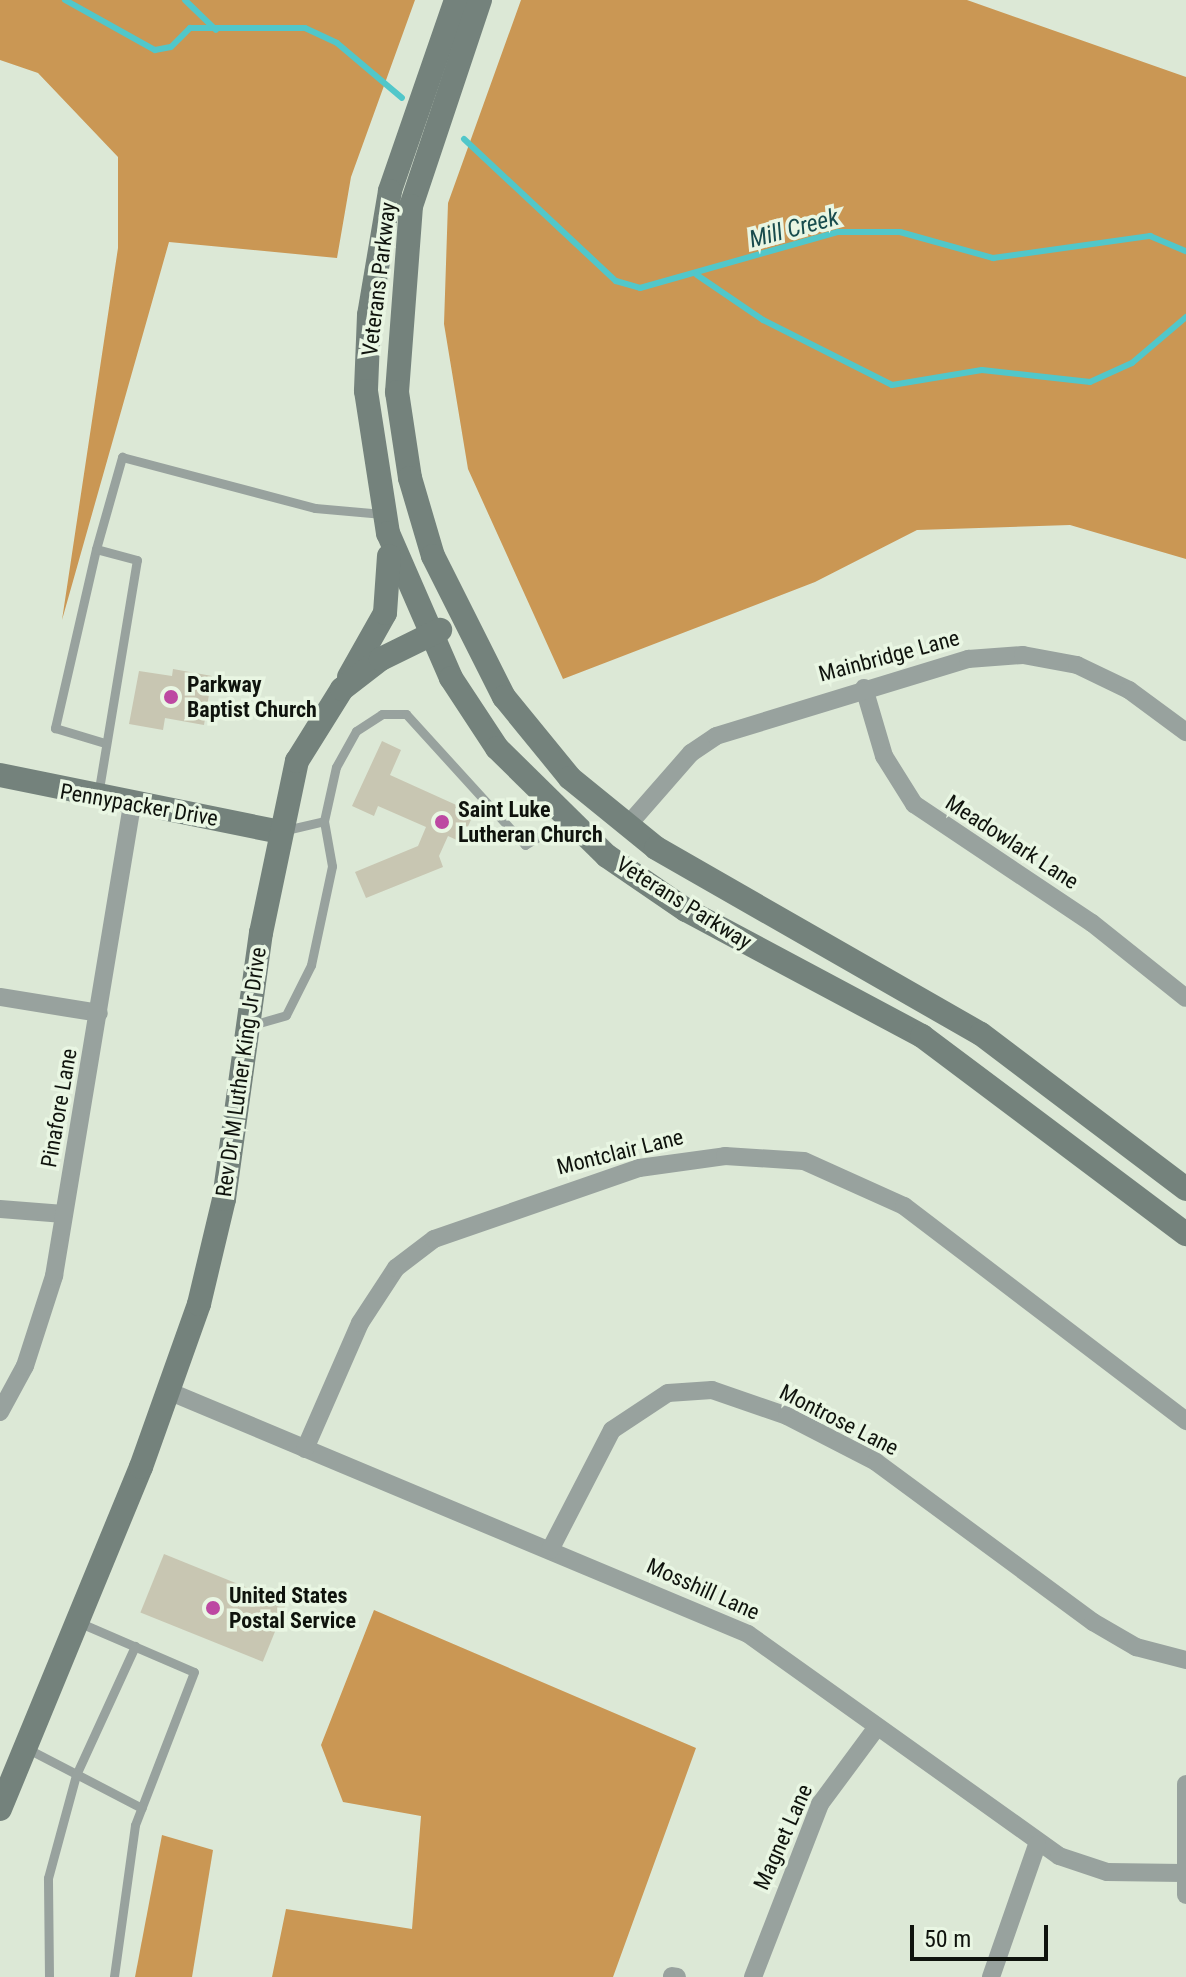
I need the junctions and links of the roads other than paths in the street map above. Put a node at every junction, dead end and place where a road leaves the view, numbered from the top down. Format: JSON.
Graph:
{"nodes":[{"id":1,"x":456,"y":0,"type":"edge"},
{"id":2,"x":480,"y":0,"type":"edge"},
{"id":3,"x":386,"y":524,"type":"junction"},
{"id":4,"x":96,"y":549,"type":"junction"},
{"id":5,"x":459,"y":618,"type":"junction"},
{"id":6,"x":428,"y":638,"type":"junction"},
{"id":7,"x":864,"y":688,"type":"junction"},
{"id":8,"x":342,"y":689,"type":"junction"},
{"id":9,"x":1186,"y":732,"type":"edge"},
{"id":10,"x":105,"y":743,"type":"junction"},
{"id":11,"x":0,"y":775,"type":"edge"},
{"id":12,"x":97,"y":798,"type":"junction"},
{"id":13,"x":132,"y":803,"type":"junction"},
{"id":14,"x":324,"y":821,"type":"junction"},
{"id":15,"x":565,"y":821,"type":"junction"},
{"id":16,"x":628,"y":825,"type":"junction"},
{"id":17,"x":279,"y":832,"type":"junction"},
{"id":18,"x":0,"y":997,"type":"edge"},
{"id":19,"x":1186,"y":998,"type":"edge"},
{"id":20,"x":99,"y":1013,"type":"junction"},
{"id":21,"x":249,"y":1026,"type":"junction"},
{"id":22,"x":1186,"y":1189,"type":"edge"},
{"id":23,"x":0,"y":1209,"type":"edge"},
{"id":24,"x":64,"y":1214,"type":"junction"},
{"id":25,"x":1186,"y":1234,"type":"edge"},
{"id":26,"x":168,"y":1391,"type":"junction"},
{"id":27,"x":0,"y":1412,"type":"edge"},
{"id":28,"x":1186,"y":1421,"type":"edge"},
{"id":29,"x":305,"y":1449,"type":"junction"},
{"id":30,"x":550,"y":1550,"type":"junction"},
{"id":31,"x":78,"y":1622,"type":"junction"},
{"id":32,"x":135,"y":1646,"type":"junction"},
{"id":33,"x":1186,"y":1660,"type":"edge"},
{"id":34,"x":877,"y":1727,"type":"junction"},
{"id":35,"x":26,"y":1749,"type":"junction"},
{"id":36,"x":76,"y":1775,"type":"junction"},
{"id":37,"x":1186,"y":1784,"type":"edge"},
{"id":38,"x":142,"y":1808,"type":"junction"},
{"id":39,"x":0,"y":1809,"type":"edge"},
{"id":40,"x":1037,"y":1845,"type":"junction"},
{"id":41,"x":1183,"y":1873,"type":"junction"},
{"id":42,"x":1186,"y":1895,"type":"edge"},
{"id":43,"x":49,"y":1977,"type":"edge"},
{"id":44,"x":114,"y":1977,"type":"edge"},
{"id":45,"x":753,"y":1977,"type":"edge"},
{"id":46,"x":991,"y":1977,"type":"edge"}],
"edges":[{"from":1,"to":3,"type":"main road","name":"Veterans Parkway"},
{"from":2,"to":5,"type":"main road","name":"Veterans Parkway"},
{"from":3,"to":4,"type":"lane"},
{"from":3,"to":6,"type":"main road","name":"Veterans Parkway"},
{"from":3,"to":8,"type":"main road"},
{"from":4,"to":10,"type":"lane"},
{"from":4,"to":10,"type":"lane"},
{"from":5,"to":6,"type":"main road","name":"Rev Dr M Luther King Jr Drive"},
{"from":5,"to":16,"type":"main road","name":"Veterans Parkway"},
{"from":6,"to":8,"type":"main road","name":"Rev Dr M Luther King Jr Drive"},
{"from":6,"to":15,"type":"main road","name":"Veterans Parkway"},
{"from":7,"to":9,"type":"street","name":"Mainbridge Lane"},
{"from":7,"to":16,"type":"street","name":"Mainbridge Lane"},
{"from":7,"to":19,"type":"street","name":"Meadowlark Lane"},
{"from":8,"to":17,"type":"main road","name":"Rev Dr M Luther King Jr Drive"},
{"from":10,"to":12,"type":"lane"},
{"from":11,"to":12,"type":"main road","name":"Pennypacker Drive"},
{"from":12,"to":13,"type":"main road","name":"Pennypacker Drive"},
{"from":13,"to":17,"type":"main road","name":"Pennypacker Drive"},
{"from":13,"to":20,"type":"street","name":"Pinafore Lane"},
{"from":14,"to":15,"type":"lane"},
{"from":14,"to":17,"type":"lane"},
{"from":14,"to":21,"type":"lane"},
{"from":15,"to":25,"type":"main road","name":"Veterans Parkway"},
{"from":16,"to":22,"type":"main road","name":"Veterans Parkway"},
{"from":17,"to":21,"type":"main road","name":"Rev Dr M Luther King Jr Drive"},
{"from":18,"to":20,"type":"street"},
{"from":20,"to":24,"type":"street","name":"Pinafore Lane"},
{"from":21,"to":26,"type":"main road","name":"Rev Dr M Luther King Jr Drive"},
{"from":23,"to":24,"type":"street"},
{"from":24,"to":27,"type":"street","name":"Pinafore Lane"},
{"from":26,"to":29,"type":"street","name":"Mosshill Lane"},
{"from":26,"to":31,"type":"main road","name":"Rev Dr M Luther King Jr Drive"},
{"from":28,"to":29,"type":"street","name":"Montclair Lane"},
{"from":29,"to":30,"type":"street","name":"Mosshill Lane"},
{"from":30,"to":33,"type":"street","name":"Montrose Lane"},
{"from":30,"to":34,"type":"street","name":"Mosshill Lane"},
{"from":31,"to":32,"type":"lane"},
{"from":31,"to":35,"type":"main road","name":"Rev Dr M Luther King Jr Drive"},
{"from":32,"to":36,"type":"lane"},
{"from":32,"to":38,"type":"lane"},
{"from":34,"to":40,"type":"street","name":"Mosshill Lane"},
{"from":34,"to":45,"type":"street","name":"Magnet Lane"},
{"from":35,"to":36,"type":"lane"},
{"from":35,"to":39,"type":"main road","name":"Rev Dr M Luther King Jr Drive"},
{"from":36,"to":38,"type":"lane"},
{"from":36,"to":43,"type":"lane"},
{"from":37,"to":41,"type":"street"},
{"from":38,"to":44,"type":"lane"},
{"from":40,"to":41,"type":"street","name":"Mosshill Lane"},
{"from":40,"to":46,"type":"street"},
{"from":41,"to":42,"type":"street"}]}
